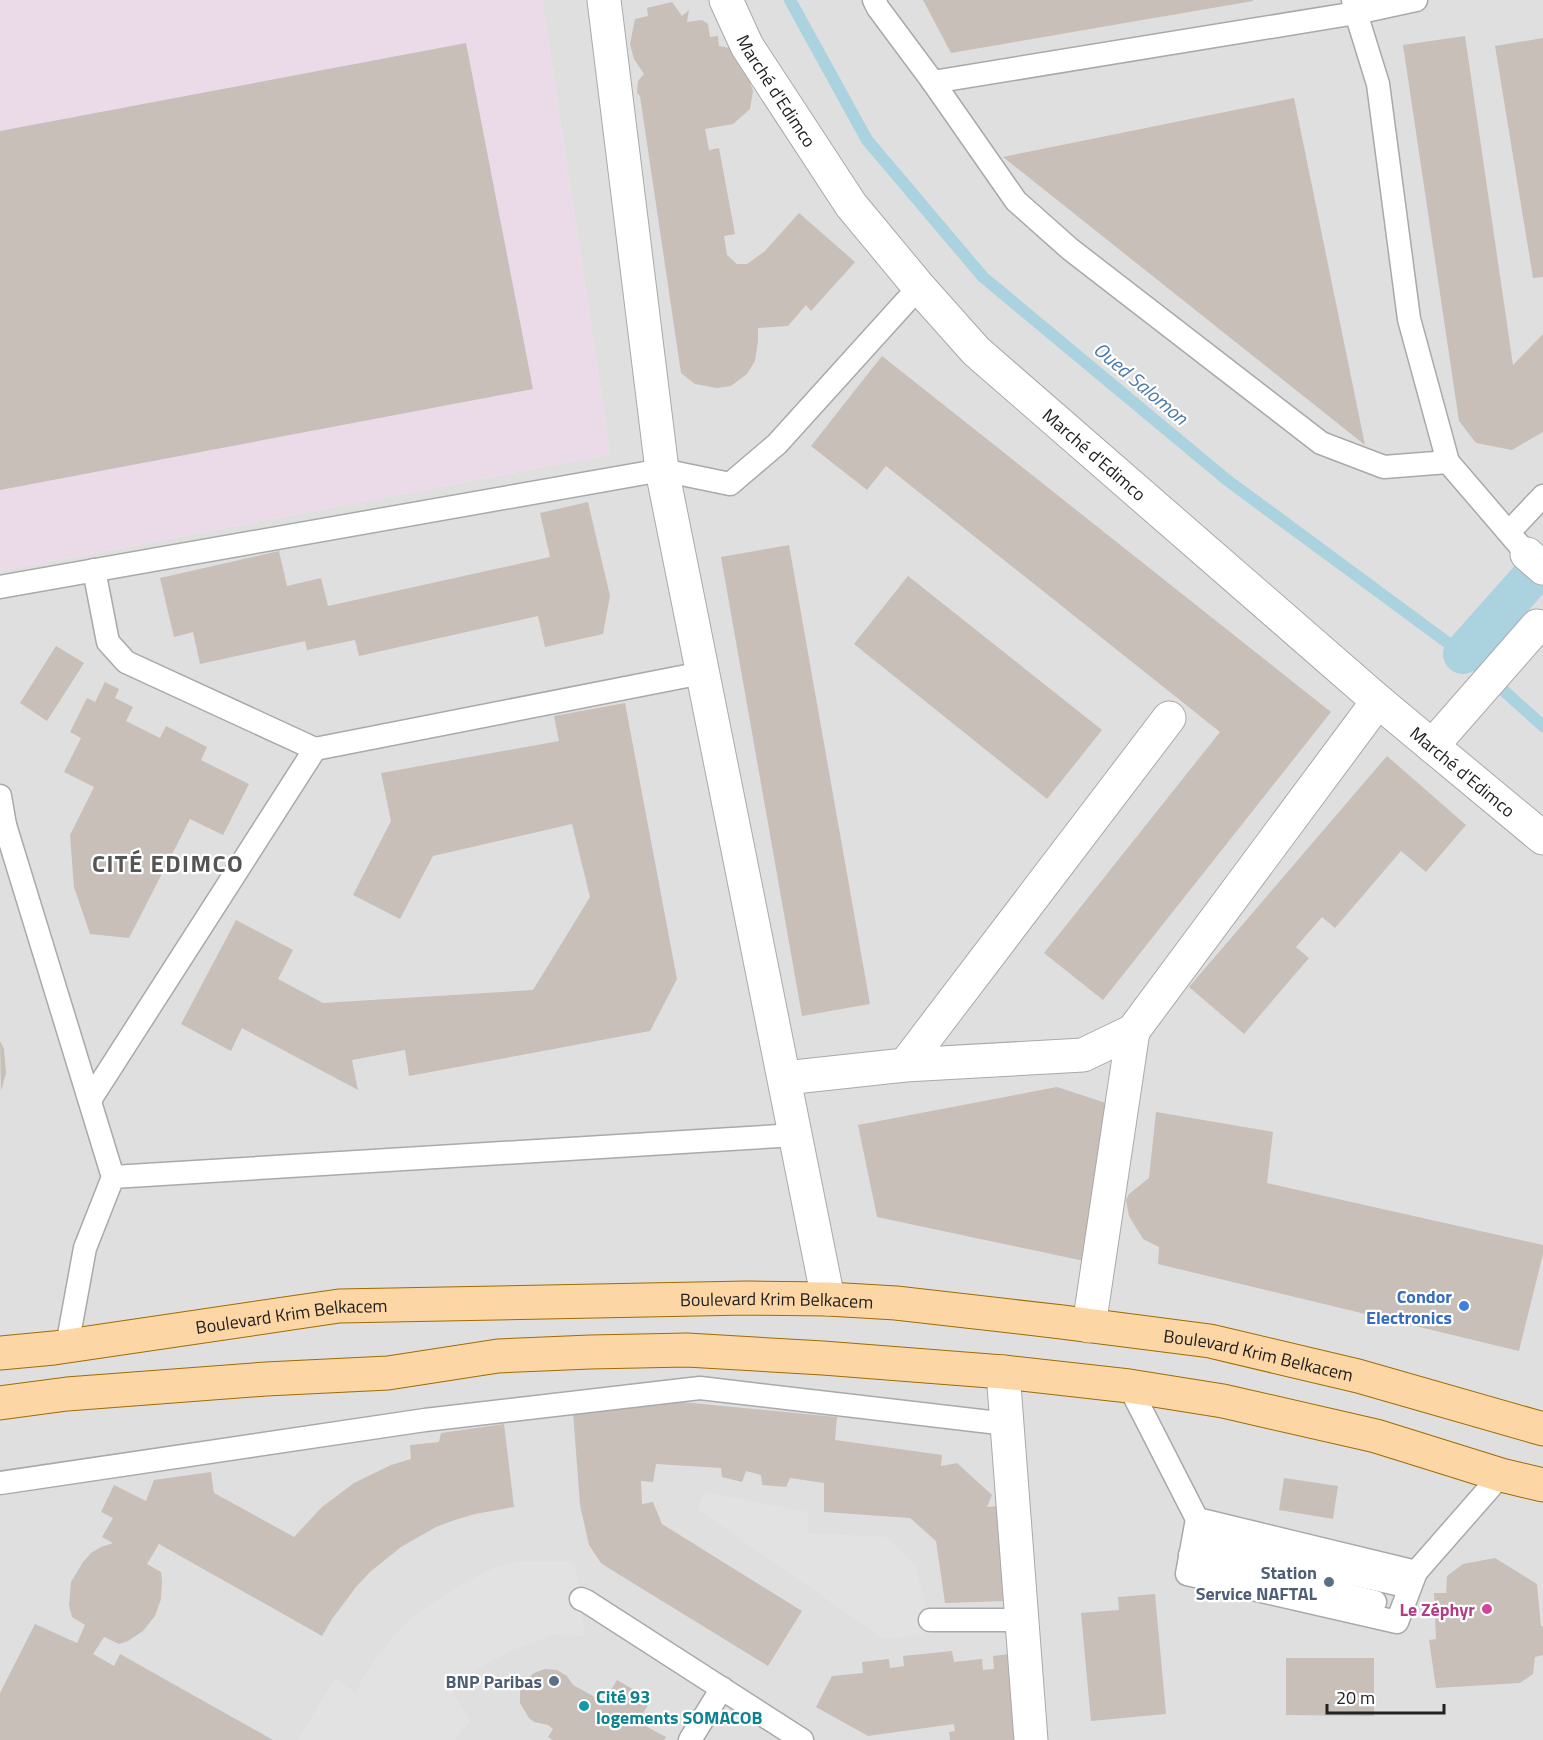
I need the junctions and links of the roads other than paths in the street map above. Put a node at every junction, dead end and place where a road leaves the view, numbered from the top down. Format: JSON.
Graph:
{"nodes":[{"id":1,"x":604,"y":0,"type":"edge"},
{"id":2,"x":726,"y":0,"type":"edge"},
{"id":3,"x":874,"y":0,"type":"edge"},
{"id":4,"x":1416,"y":0,"type":"edge"},
{"id":5,"x":1354,"y":6,"type":"edge"},
{"id":6,"x":933,"y":82,"type":"junction"},
{"id":7,"x":919,"y":287,"type":"junction"},
{"id":8,"x":1448,"y":462,"type":"junction"},
{"id":9,"x":662,"y":470,"type":"junction"},
{"id":10,"x":1543,"y":496,"type":"edge"},
{"id":11,"x":1526,"y":551,"type":"edge"},
{"id":12,"x":94,"y":570,"type":"junction"},
{"id":13,"x":0,"y":587,"type":"edge"},
{"id":14,"x":1541,"y":626,"type":"edge"},
{"id":15,"x":702,"y":673,"type":"junction"},
{"id":16,"x":1378,"y":701,"type":"junction"},
{"id":17,"x":1169,"y":718,"type":"dead end"},
{"id":18,"x":1432,"y":746,"type":"junction"},
{"id":19,"x":315,"y":749,"type":"junction"},
{"id":20,"x":0,"y":796,"type":"edge"},
{"id":21,"x":3,"y":826,"type":"edge"},
{"id":22,"x":1543,"y":838,"type":"edge"},
{"id":23,"x":1133,"y":1031,"type":"junction"},
{"id":24,"x":905,"y":1065,"type":"junction"},
{"id":25,"x":785,"y":1078,"type":"junction"},
{"id":26,"x":90,"y":1100,"type":"junction"},
{"id":27,"x":796,"y":1135,"type":"junction"},
{"id":28,"x":113,"y":1176,"type":"junction"},
{"id":29,"x":828,"y":1299,"type":"junction"},
{"id":30,"x":1089,"y":1326,"type":"junction"},
{"id":31,"x":68,"y":1346,"type":"junction"},
{"id":32,"x":0,"y":1353,"type":"edge"},
{"id":33,"x":1003,"y":1372,"type":"junction"},
{"id":34,"x":1129,"y":1386,"type":"junction"},
{"id":35,"x":0,"y":1403,"type":"edge"},
{"id":36,"x":1007,"y":1424,"type":"junction"},
{"id":37,"x":1543,"y":1429,"type":"edge"},
{"id":38,"x":1501,"y":1474,"type":"junction"},
{"id":39,"x":0,"y":1483,"type":"edge"},
{"id":40,"x":1543,"y":1485,"type":"edge"},
{"id":41,"x":1194,"y":1537,"type":"junction"},
{"id":42,"x":1413,"y":1580,"type":"junction"},
{"id":43,"x":581,"y":1599,"type":"dead end"},
{"id":44,"x":930,"y":1620,"type":"dead end"},
{"id":45,"x":1022,"y":1620,"type":"junction"},
{"id":46,"x":722,"y":1688,"type":"junction"},
{"id":47,"x":690,"y":1740,"type":"edge"},
{"id":48,"x":802,"y":1740,"type":"edge"},
{"id":49,"x":1031,"y":1740,"type":"edge"}],
"edges":[{"from":1,"to":9,"type":"street"},
{"from":2,"to":7,"type":"street","name":"Marché d'Edimco"},
{"from":3,"to":6,"type":"lane"},
{"from":4,"to":5,"type":"lane"},
{"from":5,"to":6,"type":"lane"},
{"from":5,"to":8,"type":"lane"},
{"from":6,"to":8,"type":"lane"},
{"from":7,"to":9,"type":"lane"},
{"from":7,"to":16,"type":"street","name":"Marché d'Edimco"},
{"from":8,"to":11,"type":"lane"},
{"from":9,"to":12,"type":"lane"},
{"from":9,"to":15,"type":"street"},
{"from":10,"to":11,"type":"lane"},
{"from":12,"to":13,"type":"lane"},
{"from":12,"to":19,"type":"lane"},
{"from":14,"to":18,"type":"street"},
{"from":15,"to":19,"type":"lane"},
{"from":15,"to":25,"type":"street"},
{"from":16,"to":18,"type":"street","name":"Marché d'Edimco"},
{"from":16,"to":23,"type":"street"},
{"from":17,"to":24,"type":"street"},
{"from":18,"to":22,"type":"street","name":"Marché d'Edimco"},
{"from":19,"to":26,"type":"lane"},
{"from":20,"to":21,"type":"lane"},
{"from":21,"to":26,"type":"lane"},
{"from":23,"to":24,"type":"street"},
{"from":23,"to":30,"type":"street"},
{"from":24,"to":25,"type":"street"},
{"from":25,"to":27,"type":"street"},
{"from":26,"to":28,"type":"lane"},
{"from":27,"to":28,"type":"lane"},
{"from":27,"to":29,"type":"street"},
{"from":28,"to":31,"type":"lane"},
{"from":29,"to":30,"type":"main road","name":"Boulevard Krim Belkacem"},
{"from":29,"to":31,"type":"main road","name":"Boulevard Krim Belkacem"},
{"from":30,"to":37,"type":"main road","name":"Boulevard Krim Belkacem"},
{"from":31,"to":32,"type":"main road","name":"Boulevard Krim Belkacem"},
{"from":33,"to":34,"type":"main road"},
{"from":33,"to":35,"type":"main road"},
{"from":33,"to":36,"type":"street"},
{"from":34,"to":38,"type":"main road"},
{"from":34,"to":41,"type":"lane"},
{"from":36,"to":39,"type":"lane"},
{"from":36,"to":45,"type":"street"},
{"from":38,"to":40,"type":"main road"},
{"from":38,"to":42,"type":"lane"},
{"from":41,"to":42,"type":"lane"},
{"from":41,"to":42,"type":"lane"},
{"from":43,"to":46,"type":"lane"},
{"from":44,"to":45,"type":"lane"},
{"from":45,"to":49,"type":"street"},
{"from":46,"to":47,"type":"lane"},
{"from":46,"to":48,"type":"lane"}]}
